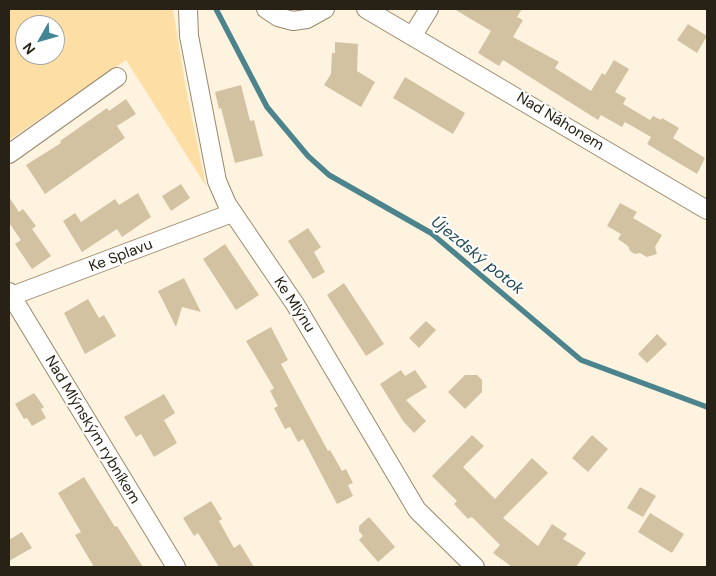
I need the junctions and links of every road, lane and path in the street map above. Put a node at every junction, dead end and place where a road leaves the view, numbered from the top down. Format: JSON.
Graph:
{"nodes":[{"id":1,"x":188,"y":9,"type":"edge"},
{"id":2,"x":266,"y":9,"type":"edge"},
{"id":3,"x":325,"y":9,"type":"edge"},
{"id":4,"x":366,"y":9,"type":"edge"},
{"id":5,"x":429,"y":9,"type":"edge"},
{"id":6,"x":413,"y":35,"type":"junction"},
{"id":7,"x":116,"y":77,"type":"dead end"},
{"id":8,"x":9,"y":154,"type":"edge"},
{"id":9,"x":707,"y":210,"type":"edge"},
{"id":10,"x":232,"y":213,"type":"junction"},
{"id":11,"x":10,"y":295,"type":"edge"},
{"id":12,"x":463,"y":564,"type":"edge"},
{"id":13,"x":176,"y":567,"type":"edge"}],
"edges":[{"from":1,"to":10,"type":"street","name":"Ke Mlýnu"},
{"from":2,"to":3,"type":"street"},
{"from":4,"to":6,"type":"street","name":"Nad Náhonem"},
{"from":5,"to":6,"type":"street"},
{"from":6,"to":9,"type":"street","name":"Nad Náhonem"},
{"from":7,"to":8,"type":"street"},
{"from":10,"to":11,"type":"street","name":"Ke Splavu"},
{"from":10,"to":12,"type":"street","name":"Ke Mlýnu"},
{"from":11,"to":13,"type":"street","name":"Nad Mlýnským rybníkem"}]}
